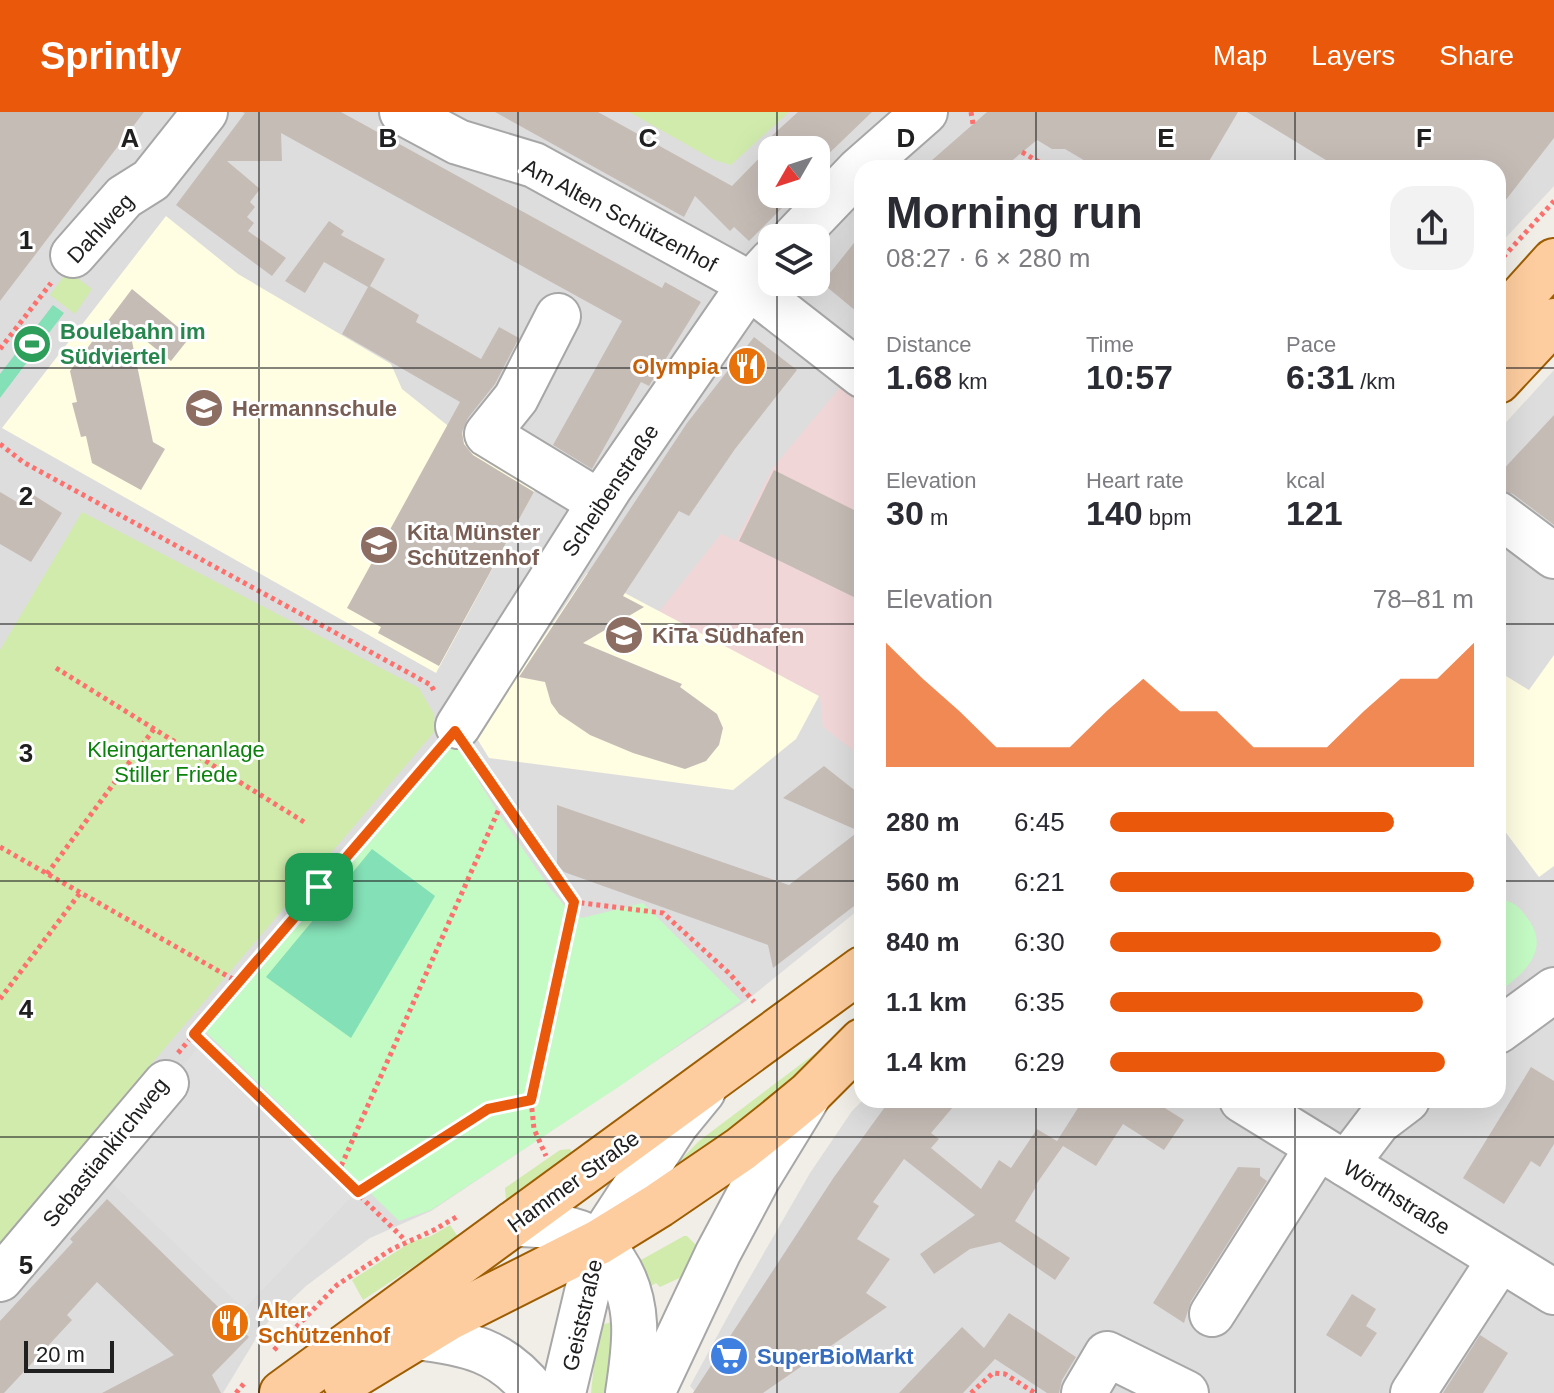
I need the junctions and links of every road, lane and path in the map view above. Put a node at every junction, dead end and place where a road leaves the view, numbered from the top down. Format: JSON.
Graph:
{"nodes":[{"id":1,"x":205,"y":112,"type":"edge"},
{"id":2,"x":402,"y":112,"type":"edge"},
{"id":3,"x":925,"y":112,"type":"edge"},
{"id":4,"x":971,"y":112,"type":"edge"},
{"id":5,"x":973,"y":124,"type":"dead end"},
{"id":6,"x":1022,"y":152,"type":"dead end"},
{"id":7,"x":870,"y":160,"type":"edge"},
{"id":8,"x":1036,"y":160,"type":"edge"},
{"id":9,"x":854,"y":175,"type":"edge"},
{"id":10,"x":1554,"y":201,"type":"edge"},
{"id":11,"x":807,"y":224,"type":"edge"},
{"id":12,"x":1506,"y":254,"type":"edge"},
{"id":13,"x":73,"y":255,"type":"joint"},
{"id":14,"x":1554,"y":261,"type":"edge"},
{"id":15,"x":758,"y":273,"type":"edge"},
{"id":16,"x":758,"y":276,"type":"edge"},
{"id":17,"x":783,"y":296,"type":"edge"},
{"id":18,"x":1506,"y":314,"type":"edge"},
{"id":19,"x":558,"y":316,"type":"dead end"},
{"id":20,"x":1554,"y":321,"type":"edge"},
{"id":21,"x":0,"y":349,"type":"edge"},
{"id":22,"x":854,"y":367,"type":"edge"},
{"id":23,"x":1506,"y":372,"type":"edge"},
{"id":24,"x":0,"y":444,"type":"edge"},
{"id":25,"x":599,"y":502,"type":"junction"},
{"id":26,"x":1506,"y":520,"type":"edge"},
{"id":27,"x":1554,"y":556,"type":"edge"},
{"id":28,"x":56,"y":668,"type":"dead end"},
{"id":29,"x":154,"y":729,"type":"junction"},
{"id":30,"x":453,"y":730,"type":"junction"},
{"id":31,"x":504,"y":799,"type":"junction"},
{"id":32,"x":304,"y":822,"type":"dead end"},
{"id":33,"x":0,"y":847,"type":"edge"},
{"id":34,"x":47,"y":874,"type":"junction"},
{"id":35,"x":80,"y":893,"type":"junction"},
{"id":36,"x":574,"y":902,"type":"junction"},
{"id":37,"x":854,"y":975,"type":"edge"},
{"id":38,"x":238,"y":982,"type":"junction"},
{"id":39,"x":1554,"y":990,"type":"edge"},
{"id":40,"x":0,"y":999,"type":"edge"},
{"id":41,"x":763,"y":1014,"type":"dead end"},
{"id":42,"x":1506,"y":1025,"type":"edge"},
{"id":43,"x":194,"y":1034,"type":"junction"},
{"id":44,"x":854,"y":1049,"type":"edge"},
{"id":45,"x":712,"y":1080,"type":"junction"},
{"id":46,"x":166,"y":1083,"type":"joint"},
{"id":47,"x":809,"y":1094,"type":"junction"},
{"id":48,"x":531,"y":1100,"type":"junction"},
{"id":49,"x":1255,"y":1108,"type":"edge"},
{"id":50,"x":1396,"y":1108,"type":"edge"},
{"id":51,"x":1332,"y":1156,"type":"junction"},
{"id":52,"x":546,"y":1157,"type":"dead end"},
{"id":53,"x":338,"y":1173,"type":"junction"},
{"id":54,"x":358,"y":1192,"type":"junction"},
{"id":55,"x":513,"y":1224,"type":"junction"},
{"id":56,"x":406,"y":1241,"type":"dead end"},
{"id":57,"x":599,"y":1242,"type":"junction"},
{"id":58,"x":1499,"y":1261,"type":"junction"},
{"id":59,"x":0,"y":1279,"type":"edge"},
{"id":60,"x":1554,"y":1292,"type":"edge"},
{"id":61,"x":1212,"y":1314,"type":"dead end"},
{"id":62,"x":415,"y":1337,"type":"junction"},
{"id":63,"x":282,"y":1393,"type":"edge"},
{"id":64,"x":327,"y":1393,"type":"edge"},
{"id":65,"x":535,"y":1393,"type":"edge"},
{"id":66,"x":563,"y":1393,"type":"edge"},
{"id":67,"x":628,"y":1393,"type":"edge"},
{"id":68,"x":652,"y":1393,"type":"edge"},
{"id":69,"x":971,"y":1393,"type":"edge"},
{"id":70,"x":1035,"y":1393,"type":"edge"},
{"id":71,"x":1084,"y":1393,"type":"edge"},
{"id":72,"x":1186,"y":1393,"type":"edge"},
{"id":73,"x":1413,"y":1393,"type":"edge"}],
"edges":[{"from":1,"to":13,"type":"street","name":"Dahlweg"},
{"from":2,"to":15,"type":"street","name":"Am Alten Schützenhof"},
{"from":3,"to":7,"type":"street"},
{"from":4,"to":5,"type":"path"},
{"from":6,"to":8,"type":"path"},
{"from":9,"to":11,"type":"street"},
{"from":10,"to":12,"type":"path"},
{"from":13,"to":21,"type":"path","name":"Dahlweg"},
{"from":14,"to":18,"type":"main road"},
{"from":16,"to":25,"type":"street","name":"Scheibenstraße"},
{"from":17,"to":22,"type":"street","name":"Am Alten Schützenhof"},
{"from":19,"to":25,"type":"street"},
{"from":20,"to":23,"type":"main road"},
{"from":24,"to":30,"type":"path"},
{"from":25,"to":30,"type":"street","name":"Scheibenstraße"},
{"from":26,"to":27,"type":"street"},
{"from":28,"to":29,"type":"path"},
{"from":29,"to":32,"type":"path"},
{"from":29,"to":34,"type":"path"},
{"from":30,"to":31,"type":"path"},
{"from":30,"to":38,"type":"path","name":"Sebastiankirchweg"},
{"from":31,"to":36,"type":"path"},
{"from":31,"to":53,"type":"path"},
{"from":33,"to":34,"type":"path"},
{"from":34,"to":35,"type":"path"},
{"from":35,"to":38,"type":"path"},
{"from":35,"to":40,"type":"path"},
{"from":36,"to":41,"type":"path"},
{"from":36,"to":48,"type":"path"},
{"from":37,"to":45,"type":"main road","name":"Hammer Straße"},
{"from":38,"to":43,"type":"path","name":"Sebastiankirchweg"},
{"from":39,"to":42,"type":"street"},
{"from":43,"to":46,"type":"path","name":"Sebastiankirchweg"},
{"from":43,"to":53,"type":"path"},
{"from":44,"to":47,"type":"main road"},
{"from":45,"to":55,"type":"main road","name":"Hammer Straße"},
{"from":45,"to":57,"type":"street","name":"Geiststraße"},
{"from":46,"to":59,"type":"street","name":"Sebastiankirchweg"},
{"from":47,"to":57,"type":"main road"},
{"from":47,"to":68,"type":"street"},
{"from":48,"to":52,"type":"path"},
{"from":48,"to":54,"type":"path"},
{"from":49,"to":51,"type":"street","name":"Wörthstraße"},
{"from":50,"to":51,"type":"street"},
{"from":51,"to":58,"type":"street","name":"Wörthstraße"},
{"from":51,"to":61,"type":"street"},
{"from":53,"to":54,"type":"path"},
{"from":54,"to":56,"type":"path"},
{"from":55,"to":57,"type":"street"},
{"from":55,"to":63,"type":"main road","name":"Hammer Straße"},
{"from":57,"to":62,"type":"main road"},
{"from":57,"to":66,"type":"street","name":"Geiststraße"},
{"from":57,"to":67,"type":"street"},
{"from":58,"to":60,"type":"street","name":"Wörthstraße"},
{"from":58,"to":73,"type":"street"},
{"from":62,"to":64,"type":"main road"},
{"from":62,"to":65,"type":"street"},
{"from":69,"to":70,"type":"path"},
{"from":71,"to":72,"type":"street"}]}
